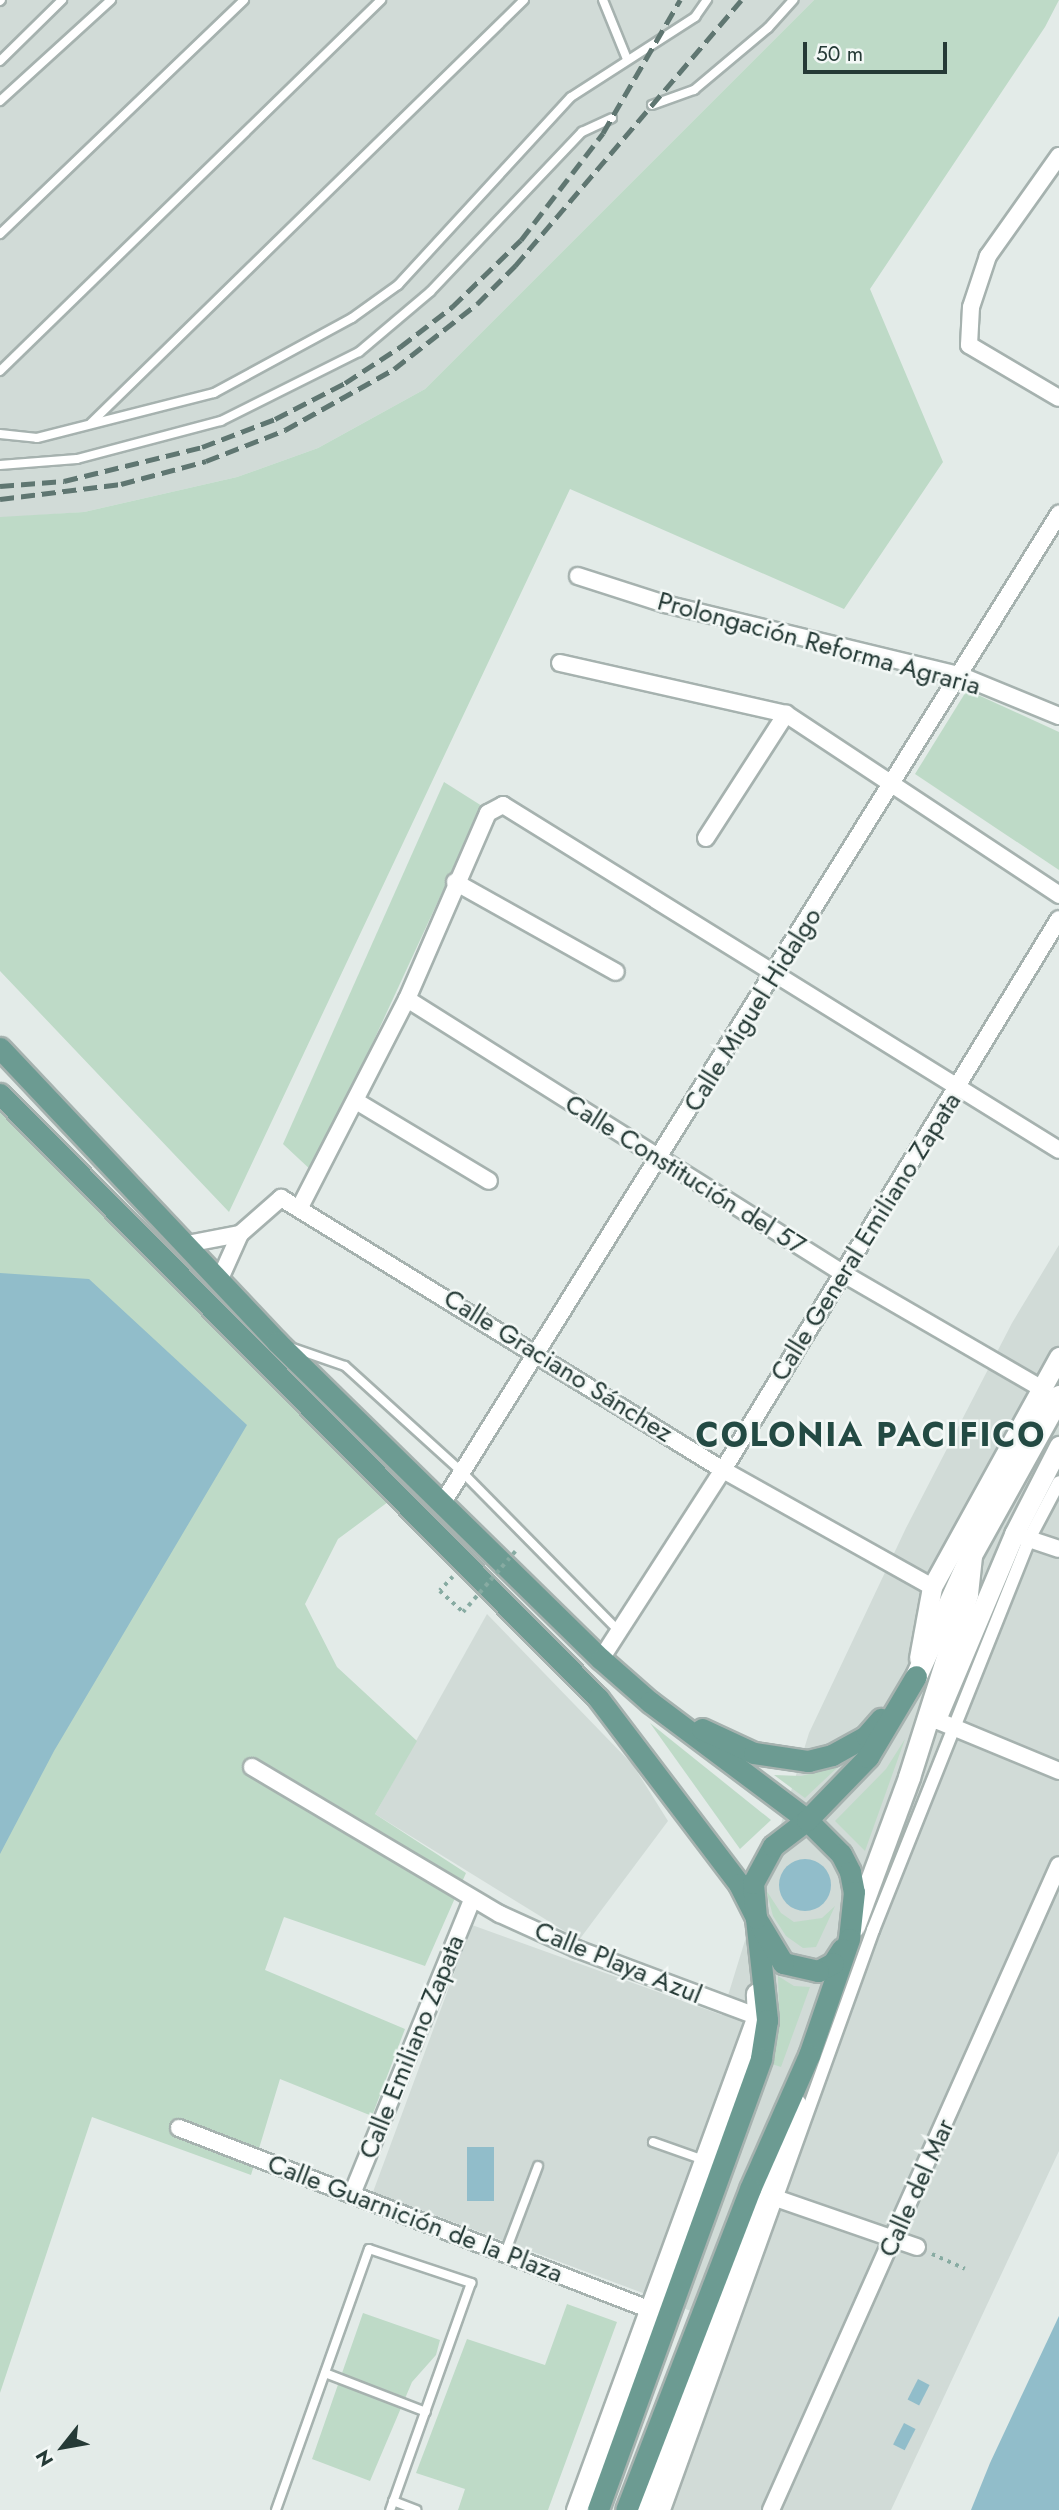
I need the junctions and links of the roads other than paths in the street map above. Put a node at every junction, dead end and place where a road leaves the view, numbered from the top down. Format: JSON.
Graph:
{"nodes":[{"id":1,"x":62,"y":0,"type":"edge"},
{"id":2,"x":111,"y":0,"type":"edge"},
{"id":3,"x":244,"y":0,"type":"edge"},
{"id":4,"x":381,"y":0,"type":"edge"},
{"id":5,"x":524,"y":0,"type":"edge"},
{"id":6,"x":603,"y":0,"type":"edge"},
{"id":7,"x":707,"y":0,"type":"edge"},
{"id":8,"x":793,"y":0,"type":"edge"},
{"id":9,"x":628,"y":59,"type":"junction"},
{"id":10,"x":0,"y":61,"type":"edge"},
{"id":11,"x":0,"y":101,"type":"edge"},
{"id":12,"x":652,"y":104,"type":"dead end"},
{"id":13,"x":612,"y":118,"type":"dead end"},
{"id":14,"x":1059,"y":156,"type":"edge"},
{"id":15,"x":0,"y":234,"type":"edge"},
{"id":16,"x":0,"y":371,"type":"edge"},
{"id":17,"x":1059,"y":398,"type":"edge"},
{"id":18,"x":89,"y":426,"type":"junction"},
{"id":19,"x":0,"y":434,"type":"edge"},
{"id":20,"x":0,"y":465,"type":"edge"},
{"id":21,"x":1059,"y":514,"type":"edge"},
{"id":22,"x":578,"y":576,"type":"dead end"},
{"id":23,"x":560,"y":663,"type":"dead end"},
{"id":24,"x":959,"y":675,"type":"junction"},
{"id":25,"x":786,"y":714,"type":"junction"},
{"id":26,"x":1059,"y":716,"type":"edge"},
{"id":27,"x":894,"y":782,"type":"junction"},
{"id":28,"x":706,"y":838,"type":"dead end"},
{"id":29,"x":455,"y":882,"type":"junction"},
{"id":30,"x":1059,"y":895,"type":"edge"},
{"id":31,"x":1059,"y":919,"type":"edge"},
{"id":32,"x":616,"y":972,"type":"dead end"},
{"id":33,"x":775,"y":976,"type":"junction"},
{"id":34,"x":407,"y":999,"type":"junction"},
{"id":35,"x":0,"y":1048,"type":"edge"},
{"id":36,"x":957,"y":1089,"type":"junction"},
{"id":37,"x":0,"y":1094,"type":"edge"},
{"id":38,"x":356,"y":1101,"type":"junction"},
{"id":39,"x":1059,"y":1150,"type":"edge"},
{"id":40,"x":659,"y":1160,"type":"junction"},
{"id":41,"x":489,"y":1181,"type":"dead end"},
{"id":42,"x":300,"y":1207,"type":"junction"},
{"id":43,"x":240,"y":1234,"type":"junction"},
{"id":44,"x":187,"y":1244,"type":"junction"},
{"id":45,"x":844,"y":1274,"type":"junction"},
{"id":46,"x":219,"y":1281,"type":"junction"},
{"id":47,"x":277,"y":1342,"type":"junction"},
{"id":48,"x":538,"y":1353,"type":"junction"},
{"id":49,"x":1059,"y":1357,"type":"edge"},
{"id":50,"x":1039,"y":1387,"type":"junction"},
{"id":51,"x":1059,"y":1396,"type":"edge"},
{"id":52,"x":1059,"y":1446,"type":"edge"},
{"id":53,"x":723,"y":1470,"type":"junction"},
{"id":54,"x":463,"y":1473,"type":"junction"},
{"id":55,"x":1059,"y":1482,"type":"edge"},
{"id":56,"x":442,"y":1504,"type":"junction"},
{"id":57,"x":1022,"y":1536,"type":"junction"},
{"id":58,"x":1059,"y":1549,"type":"edge"},
{"id":59,"x":971,"y":1555,"type":"junction"},
{"id":60,"x":932,"y":1587,"type":"junction"},
{"id":61,"x":618,"y":1630,"type":"junction"},
{"id":62,"x":601,"y":1659,"type":"junction"},
{"id":63,"x":916,"y":1676,"type":"junction"},
{"id":64,"x":650,"y":1702,"type":"junction"},
{"id":65,"x":945,"y":1723,"type":"junction"},
{"id":66,"x":252,"y":1767,"type":"dead end"},
{"id":67,"x":1059,"y":1771,"type":"edge"},
{"id":68,"x":909,"y":1777,"type":"junction"},
{"id":69,"x":807,"y":1820,"type":"junction"},
{"id":70,"x":1059,"y":1865,"type":"edge"},
{"id":71,"x":472,"y":1900,"type":"junction"},
{"id":72,"x":756,"y":1918,"type":"junction"},
{"id":73,"x":849,"y":1939,"type":"junction"},
{"id":74,"x":762,"y":2018,"type":"junction"},
{"id":75,"x":179,"y":2129,"type":"dead end"},
{"id":76,"x":653,"y":2142,"type":"dead end"},
{"id":77,"x":707,"y":2161,"type":"junction"},
{"id":78,"x":538,"y":2165,"type":"dead end"},
{"id":79,"x":352,"y":2194,"type":"junction"},
{"id":80,"x":766,"y":2195,"type":"junction"},
{"id":81,"x":895,"y":2237,"type":"junction"},
{"id":82,"x":917,"y":2247,"type":"road end"},
{"id":83,"x":505,"y":2253,"type":"junction"},
{"id":84,"x":651,"y":2310,"type":"junction"},
{"id":85,"x":325,"y":2373,"type":"junction"},
{"id":86,"x":426,"y":2412,"type":"junction"},
{"id":87,"x":392,"y":2506,"type":"edge"},
{"id":88,"x":276,"y":2510,"type":"edge"},
{"id":89,"x":416,"y":2510,"type":"edge"},
{"id":90,"x":577,"y":2510,"type":"edge"},
{"id":91,"x":598,"y":2510,"type":"edge"},
{"id":92,"x":626,"y":2510,"type":"edge"},
{"id":93,"x":648,"y":2510,"type":"edge"},
{"id":94,"x":664,"y":2510,"type":"edge"},
{"id":95,"x":771,"y":2510,"type":"edge"}],
"edges":[{"from":1,"to":10,"type":"lane"},
{"from":2,"to":11,"type":"lane"},
{"from":3,"to":15,"type":"lane"},
{"from":4,"to":16,"type":"lane"},
{"from":5,"to":18,"type":"lane"},
{"from":6,"to":9,"type":"lane"},
{"from":7,"to":9,"type":"lane"},
{"from":8,"to":12,"type":"lane"},
{"from":9,"to":18,"type":"lane"},
{"from":13,"to":20,"type":"lane"},
{"from":14,"to":17,"type":"street"},
{"from":18,"to":19,"type":"lane"},
{"from":21,"to":24,"type":"street","name":"Calle Miguel Hidalgo"},
{"from":22,"to":24,"type":"street","name":"Prolongación Reforma Agraria"},
{"from":23,"to":25,"type":"street"},
{"from":24,"to":26,"type":"street","name":"Prolongación Reforma Agraria"},
{"from":24,"to":27,"type":"street","name":"Calle Miguel Hidalgo"},
{"from":25,"to":27,"type":"street"},
{"from":25,"to":28,"type":"street"},
{"from":27,"to":30,"type":"street"},
{"from":27,"to":33,"type":"street","name":"Calle Miguel Hidalgo"},
{"from":29,"to":32,"type":"street"},
{"from":29,"to":33,"type":"street"},
{"from":29,"to":34,"type":"street"},
{"from":31,"to":36,"type":"street","name":"Calle General Emiliano Zapata"},
{"from":33,"to":36,"type":"street"},
{"from":33,"to":40,"type":"street","name":"Calle Miguel Hidalgo"},
{"from":34,"to":38,"type":"street"},
{"from":34,"to":40,"type":"street","name":"Calle Constitución del 57"},
{"from":35,"to":44,"type":"main road"},
{"from":36,"to":39,"type":"street"},
{"from":36,"to":45,"type":"street","name":"Calle General Emiliano Zapata"},
{"from":37,"to":72,"type":"main road"},
{"from":38,"to":41,"type":"street"},
{"from":38,"to":42,"type":"street"},
{"from":40,"to":45,"type":"street","name":"Calle Constitución del 57"},
{"from":40,"to":48,"type":"street","name":"Calle Miguel Hidalgo"},
{"from":42,"to":43,"type":"street"},
{"from":42,"to":48,"type":"street","name":"Calle Graciano Sánchez"},
{"from":43,"to":44,"type":"street"},
{"from":43,"to":46,"type":"street"},
{"from":44,"to":46,"type":"main road"},
{"from":45,"to":50,"type":"street","name":"Calle Constitución del 57"},
{"from":45,"to":53,"type":"street","name":"Calle General Emiliano Zapata"},
{"from":46,"to":47,"type":"main road"},
{"from":47,"to":54,"type":"lane"},
{"from":47,"to":56,"type":"main road"},
{"from":48,"to":53,"type":"street","name":"Calle Graciano Sánchez"},
{"from":48,"to":54,"type":"street","name":"Calle Miguel Hidalgo"},
{"from":49,"to":50,"type":"street"},
{"from":50,"to":60,"type":"street"},
{"from":51,"to":59,"type":"main road"},
{"from":52,"to":57,"type":"street"},
{"from":53,"to":60,"type":"street","name":"Calle Graciano Sánchez"},
{"from":53,"to":61,"type":"street","name":"Calle General Emiliano Zapata"},
{"from":54,"to":56,"type":"street","name":"Calle Miguel Hidalgo"},
{"from":54,"to":61,"type":"lane"},
{"from":55,"to":57,"type":"street"},
{"from":56,"to":62,"type":"main road"},
{"from":57,"to":58,"type":"street"},
{"from":57,"to":65,"type":"street"},
{"from":59,"to":63,"type":"main road"},
{"from":59,"to":68,"type":"main road"},
{"from":60,"to":63,"type":"street"},
{"from":61,"to":62,"type":"street","name":"Calle General Emiliano Zapata"},
{"from":62,"to":64,"type":"main road"},
{"from":63,"to":64,"type":"main road"},
{"from":63,"to":69,"type":"main road"},
{"from":64,"to":69,"type":"main road"},
{"from":65,"to":67,"type":"street"},
{"from":65,"to":68,"type":"street"},
{"from":65,"to":80,"type":"street"},
{"from":66,"to":71,"type":"street","name":"Calle Playa Azul"},
{"from":68,"to":73,"type":"main road"},
{"from":69,"to":72,"type":"main road"},
{"from":69,"to":73,"type":"main road"},
{"from":70,"to":81,"type":"street","name":"Calle del Mar"},
{"from":71,"to":74,"type":"street","name":"Calle Playa Azul"},
{"from":71,"to":79,"type":"street","name":"Calle Emiliano Zapata"},
{"from":72,"to":73,"type":"main road"},
{"from":72,"to":74,"type":"main road"},
{"from":73,"to":80,"type":"main road"},
{"from":74,"to":77,"type":"main road"},
{"from":74,"to":91,"type":"main road"},
{"from":75,"to":79,"type":"street","name":"Calle Guarnición de la Plaza"},
{"from":76,"to":77,"type":"lane"},
{"from":77,"to":84,"type":"main road"},
{"from":78,"to":83,"type":"lane"},
{"from":79,"to":83,"type":"street","name":"Calle Guarnición de la Plaza"},
{"from":80,"to":81,"type":"street"},
{"from":80,"to":92,"type":"main road"},
{"from":80,"to":93,"type":"main road"},
{"from":80,"to":94,"type":"street"},
{"from":81,"to":82,"type":"street"},
{"from":81,"to":95,"type":"street","name":"Calle del Mar"},
{"from":83,"to":84,"type":"street","name":"Calle Guarnición de la Plaza"},
{"from":84,"to":90,"type":"main road"},
{"from":85,"to":86,"type":"lane"},
{"from":85,"to":86,"type":"lane"},
{"from":85,"to":88,"type":"lane"},
{"from":86,"to":87,"type":"lane"},
{"from":87,"to":89,"type":"lane"}]}
